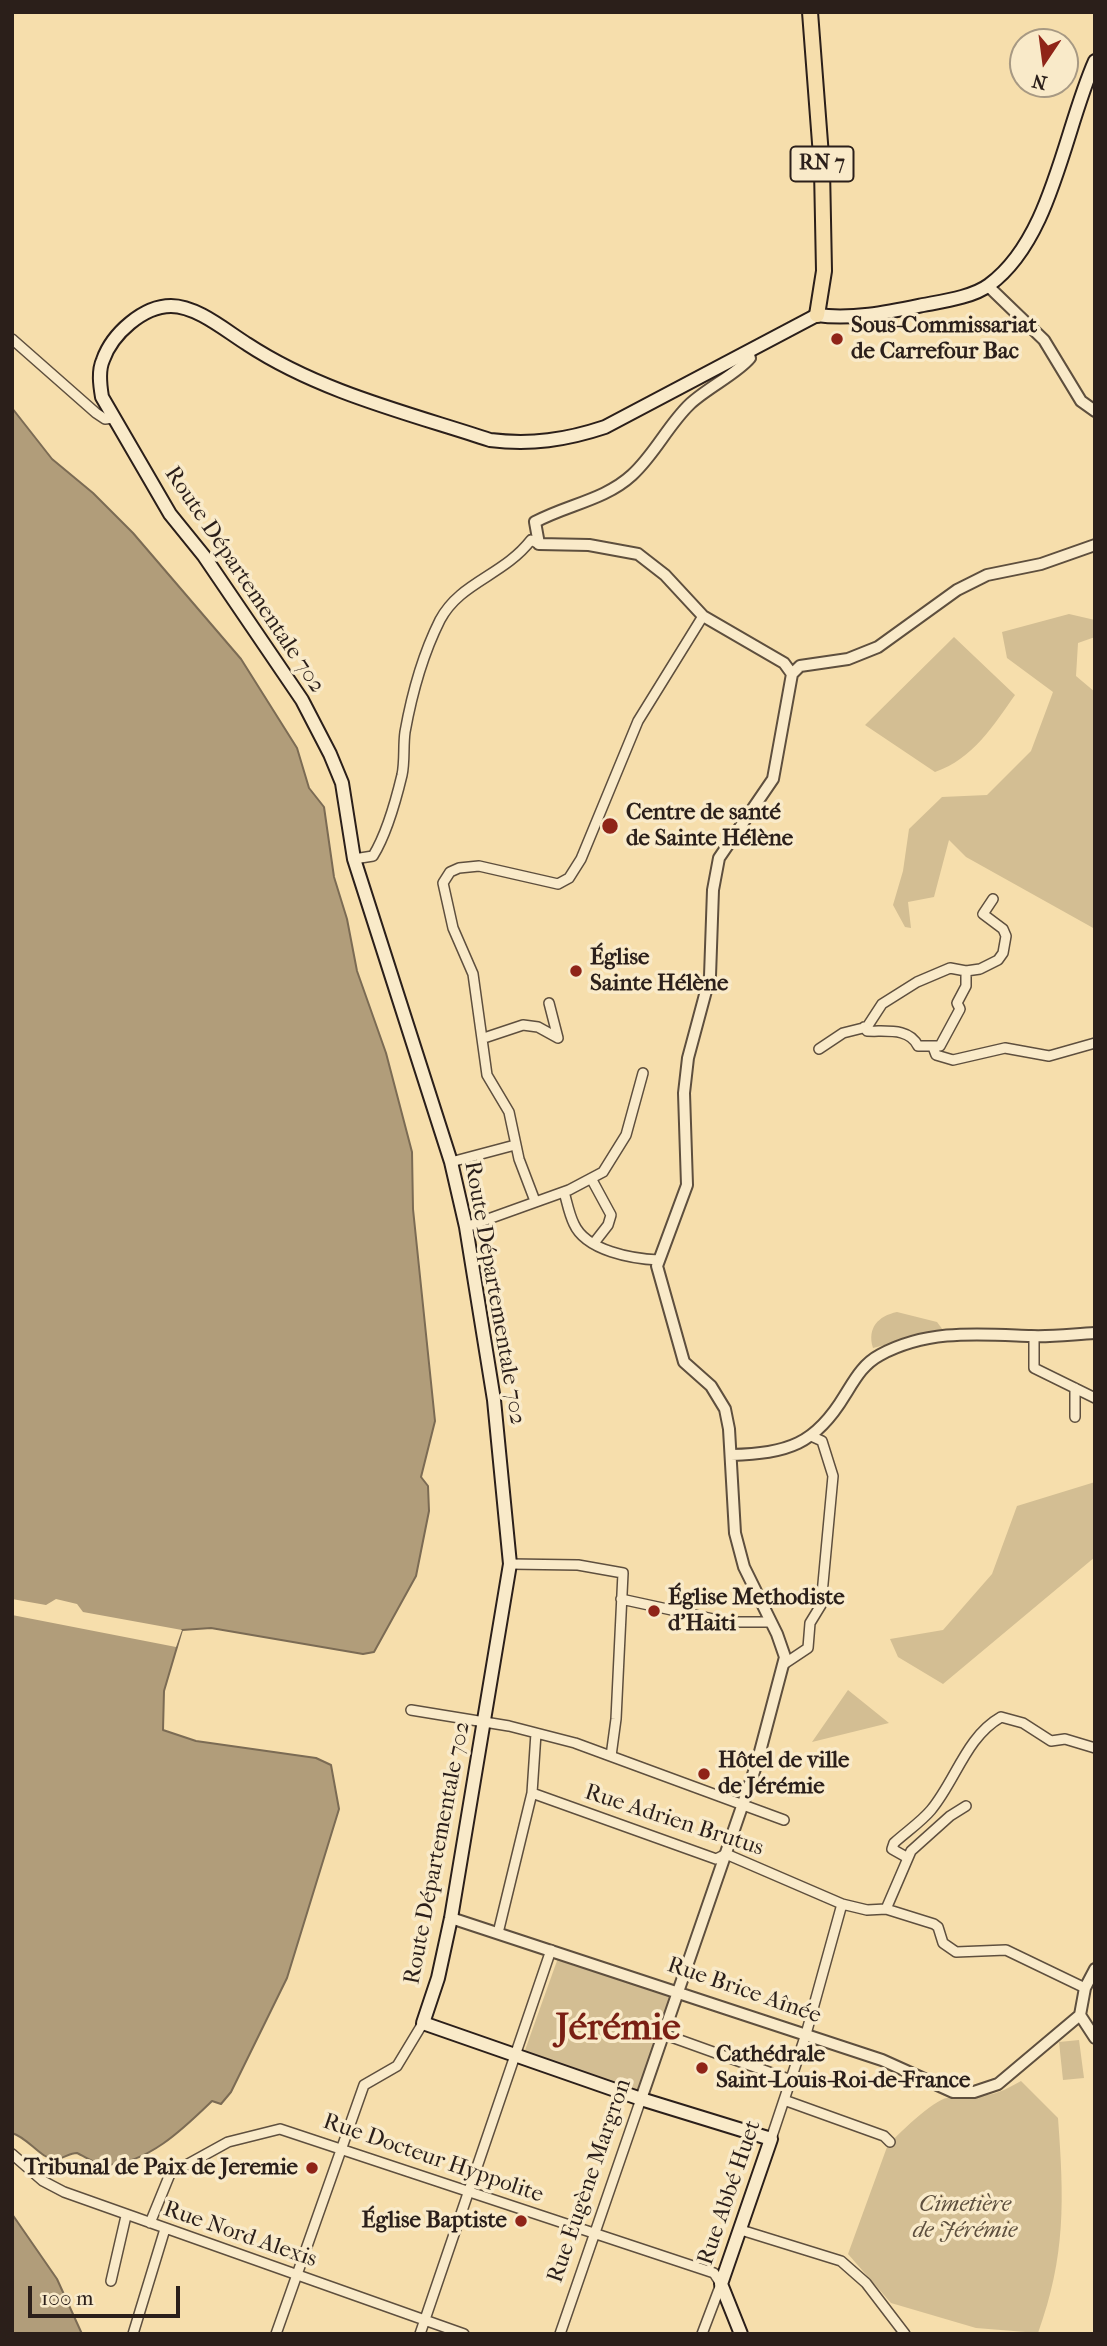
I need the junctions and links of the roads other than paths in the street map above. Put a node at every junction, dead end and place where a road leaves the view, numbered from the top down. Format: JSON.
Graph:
{"nodes":[{"id":1,"x":810,"y":12,"type":"edge"},
{"id":2,"x":1095,"y":61,"type":"edge"},
{"id":3,"x":988,"y":286,"type":"junction"},
{"id":4,"x":817,"y":315,"type":"junction"},
{"id":5,"x":12,"y":339,"type":"edge"},
{"id":6,"x":748,"y":353,"type":"junction"},
{"id":7,"x":1095,"y":411,"type":"edge"},
{"id":8,"x":115,"y":418,"type":"junction"},
{"id":9,"x":539,"y":544,"type":"junction"},
{"id":10,"x":1095,"y":545,"type":"edge"},
{"id":11,"x":703,"y":615,"type":"junction"},
{"id":12,"x":792,"y":674,"type":"junction"},
{"id":13,"x":354,"y":859,"type":"junction"},
{"id":14,"x":993,"y":899,"type":"dead end"},
{"id":15,"x":966,"y":971,"type":"junction"},
{"id":16,"x":549,"y":1003,"type":"dead end"},
{"id":17,"x":864,"y":1027,"type":"junction"},
{"id":18,"x":484,"y":1038,"type":"junction"},
{"id":19,"x":1095,"y":1044,"type":"edge"},
{"id":20,"x":933,"y":1047,"type":"junction"},
{"id":21,"x":819,"y":1049,"type":"dead end"},
{"id":22,"x":643,"y":1073,"type":"dead end"},
{"id":23,"x":516,"y":1144,"type":"junction"},
{"id":24,"x":451,"y":1162,"type":"junction"},
{"id":25,"x":592,"y":1180,"type":"junction"},
{"id":26,"x":564,"y":1192,"type":"junction"},
{"id":27,"x":535,"y":1201,"type":"junction"},
{"id":28,"x":466,"y":1227,"type":"junction"},
{"id":29,"x":594,"y":1243,"type":"junction"},
{"id":30,"x":659,"y":1260,"type":"junction"},
{"id":31,"x":1095,"y":1333,"type":"edge"},
{"id":32,"x":1034,"y":1336,"type":"junction"},
{"id":33,"x":1075,"y":1388,"type":"junction"},
{"id":34,"x":1095,"y":1398,"type":"edge"},
{"id":35,"x":1075,"y":1418,"type":"dead end"},
{"id":36,"x":811,"y":1436,"type":"junction"},
{"id":37,"x":731,"y":1455,"type":"junction"},
{"id":38,"x":510,"y":1564,"type":"junction"},
{"id":39,"x":621,"y":1599,"type":"junction"},
{"id":40,"x":770,"y":1622,"type":"junction"},
{"id":41,"x":784,"y":1664,"type":"junction"},
{"id":42,"x":411,"y":1710,"type":"dead end"},
{"id":43,"x":485,"y":1724,"type":"junction"},
{"id":44,"x":536,"y":1733,"type":"junction"},
{"id":45,"x":1095,"y":1748,"type":"edge"},
{"id":46,"x":611,"y":1756,"type":"junction"},
{"id":47,"x":532,"y":1793,"type":"junction"},
{"id":48,"x":743,"y":1805,"type":"junction"},
{"id":49,"x":965,"y":1806,"type":"dead end"},
{"id":50,"x":784,"y":1820,"type":"dead end"},
{"id":51,"x":726,"y":1854,"type":"junction"},
{"id":52,"x":908,"y":1858,"type":"junction"},
{"id":53,"x":842,"y":1904,"type":"junction"},
{"id":54,"x":886,"y":1909,"type":"junction"},
{"id":55,"x":451,"y":1918,"type":"junction"},
{"id":56,"x":498,"y":1933,"type":"junction"},
{"id":57,"x":551,"y":1950,"type":"junction"},
{"id":58,"x":1095,"y":1969,"type":"edge"},
{"id":59,"x":1085,"y":1988,"type":"junction"},
{"id":60,"x":677,"y":1990,"type":"junction"},
{"id":61,"x":1080,"y":2015,"type":"junction"},
{"id":62,"x":423,"y":2023,"type":"junction"},
{"id":63,"x":663,"y":2034,"type":"junction"},
{"id":64,"x":806,"y":2034,"type":"junction"},
{"id":65,"x":1095,"y":2038,"type":"edge"},
{"id":66,"x":514,"y":2055,"type":"junction"},
{"id":67,"x":791,"y":2080,"type":"junction"},
{"id":68,"x":641,"y":2099,"type":"junction"},
{"id":69,"x":784,"y":2100,"type":"junction"},
{"id":70,"x":771,"y":2139,"type":"junction"},
{"id":71,"x":890,"y":2142,"type":"dead end"},
{"id":72,"x":344,"y":2148,"type":"junction"},
{"id":73,"x":12,"y":2154,"type":"edge"},
{"id":74,"x":468,"y":2193,"type":"junction"},
{"id":75,"x":125,"y":2216,"type":"junction"},
{"id":76,"x":150,"y":2223,"type":"junction"},
{"id":77,"x":165,"y":2229,"type":"junction"},
{"id":78,"x":741,"y":2230,"type":"junction"},
{"id":79,"x":595,"y":2234,"type":"junction"},
{"id":80,"x":296,"y":2274,"type":"junction"},
{"id":81,"x":111,"y":2281,"type":"dead end"},
{"id":82,"x":721,"y":2284,"type":"junction"},
{"id":83,"x":425,"y":2320,"type":"junction"},
{"id":84,"x":133,"y":2334,"type":"edge"},
{"id":85,"x":276,"y":2334,"type":"edge"},
{"id":86,"x":420,"y":2334,"type":"edge"},
{"id":87,"x":464,"y":2334,"type":"edge"},
{"id":88,"x":560,"y":2334,"type":"edge"},
{"id":89,"x":702,"y":2334,"type":"edge"},
{"id":90,"x":741,"y":2334,"type":"edge"},
{"id":91,"x":905,"y":2334,"type":"edge"}],
"edges":[{"from":1,"to":4,"type":"main road","number":"RN 7"},
{"from":2,"to":3,"type":"main road","name":"Route Départementale 702"},
{"from":3,"to":4,"type":"main road","name":"Route Départementale 702"},
{"from":3,"to":7,"type":"street"},
{"from":4,"to":6,"type":"main road","name":"Route Départementale 702"},
{"from":5,"to":8,"type":"street"},
{"from":6,"to":8,"type":"main road","name":"Route Départementale 702"},
{"from":6,"to":9,"type":"street"},
{"from":8,"to":13,"type":"main road","name":"Route Départementale 702"},
{"from":9,"to":11,"type":"street"},
{"from":9,"to":13,"type":"street"},
{"from":10,"to":12,"type":"street"},
{"from":11,"to":12,"type":"street"},
{"from":11,"to":18,"type":"street"},
{"from":12,"to":30,"type":"street"},
{"from":13,"to":24,"type":"main road","name":"Route Départementale 702"},
{"from":14,"to":15,"type":"street"},
{"from":15,"to":17,"type":"street"},
{"from":15,"to":20,"type":"street"},
{"from":16,"to":18,"type":"street"},
{"from":17,"to":20,"type":"street"},
{"from":17,"to":21,"type":"street"},
{"from":18,"to":23,"type":"street"},
{"from":19,"to":20,"type":"street"},
{"from":22,"to":25,"type":"street"},
{"from":23,"to":24,"type":"street"},
{"from":23,"to":27,"type":"street"},
{"from":24,"to":28,"type":"main road","name":"Route Départementale 702"},
{"from":25,"to":26,"type":"street"},
{"from":25,"to":29,"type":"street"},
{"from":26,"to":27,"type":"street"},
{"from":26,"to":29,"type":"street"},
{"from":27,"to":28,"type":"street"},
{"from":28,"to":38,"type":"main road","name":"Route Départementale 702"},
{"from":29,"to":30,"type":"street"},
{"from":30,"to":37,"type":"street"},
{"from":31,"to":32,"type":"street"},
{"from":32,"to":33,"type":"street"},
{"from":32,"to":36,"type":"street"},
{"from":33,"to":34,"type":"street"},
{"from":33,"to":35,"type":"street"},
{"from":36,"to":37,"type":"street"},
{"from":36,"to":41,"type":"street"},
{"from":37,"to":40,"type":"street"},
{"from":38,"to":39,"type":"street"},
{"from":38,"to":43,"type":"main road","name":"Route Départementale 702"},
{"from":39,"to":40,"type":"street"},
{"from":39,"to":46,"type":"street"},
{"from":40,"to":41,"type":"street"},
{"from":41,"to":48,"type":"street","name":"Rue Eugène Margron"},
{"from":42,"to":43,"type":"street"},
{"from":43,"to":44,"type":"street"},
{"from":43,"to":55,"type":"main road","name":"Route Départementale 702"},
{"from":44,"to":46,"type":"street"},
{"from":44,"to":47,"type":"street"},
{"from":45,"to":52,"type":"street"},
{"from":46,"to":48,"type":"street"},
{"from":47,"to":51,"type":"street","name":"Rue Adrien Brutus"},
{"from":47,"to":56,"type":"street"},
{"from":48,"to":50,"type":"street"},
{"from":48,"to":51,"type":"street","name":"Rue Eugène Margron"},
{"from":49,"to":52,"type":"street"},
{"from":51,"to":53,"type":"street","name":"Rue Adrien Brutus"},
{"from":51,"to":60,"type":"street","name":"Rue Eugène Margron"},
{"from":52,"to":54,"type":"street"},
{"from":53,"to":54,"type":"street","name":"Rue Adrien Brutus"},
{"from":53,"to":64,"type":"street","name":"Rue Abbé Huet"},
{"from":54,"to":59,"type":"street","name":"Rue Adrien Brutus"},
{"from":55,"to":56,"type":"street","name":"Rue Brice Aînée"},
{"from":55,"to":62,"type":"main road","name":"Route Départementale 702"},
{"from":56,"to":57,"type":"street","name":"Rue Brice Aînée"},
{"from":57,"to":60,"type":"street","name":"Rue Brice Aînée"},
{"from":57,"to":66,"type":"street"},
{"from":58,"to":59,"type":"street"},
{"from":59,"to":61,"type":"street"},
{"from":60,"to":63,"type":"street","name":"Rue Eugène Margron"},
{"from":60,"to":64,"type":"street","name":"Rue Brice Aînée"},
{"from":61,"to":64,"type":"street","name":"Rue Brice Aînée"},
{"from":61,"to":65,"type":"street"},
{"from":62,"to":66,"type":"main road"},
{"from":62,"to":72,"type":"street"},
{"from":63,"to":67,"type":"street"},
{"from":63,"to":68,"type":"street","name":"Rue Eugène Margron"},
{"from":64,"to":67,"type":"street","name":"Rue Abbé Huet"},
{"from":66,"to":68,"type":"main road"},
{"from":66,"to":74,"type":"street"},
{"from":67,"to":69,"type":"street","name":"Rue Abbé Huet"},
{"from":68,"to":70,"type":"main road"},
{"from":68,"to":79,"type":"street","name":"Rue Eugène Margron"},
{"from":69,"to":70,"type":"street","name":"Rue Abbé Huet"},
{"from":69,"to":71,"type":"street"},
{"from":70,"to":78,"type":"main road","name":"Rue Abbé Huet"},
{"from":72,"to":74,"type":"street","name":"Rue Docteur Hyppolite"},
{"from":72,"to":76,"type":"street","name":"Rue Docteur Hyppolite"},
{"from":72,"to":80,"type":"street"},
{"from":73,"to":75,"type":"street","name":"Rue Nord Alexis"},
{"from":74,"to":79,"type":"street","name":"Rue Docteur Hyppolite"},
{"from":74,"to":83,"type":"street"},
{"from":75,"to":76,"type":"street","name":"Rue Nord Alexis"},
{"from":75,"to":81,"type":"street"},
{"from":76,"to":77,"type":"street","name":"Rue Nord Alexis"},
{"from":77,"to":80,"type":"street","name":"Rue Nord Alexis"},
{"from":77,"to":84,"type":"street"},
{"from":78,"to":82,"type":"main road","name":"Rue Abbé Huet"},
{"from":78,"to":91,"type":"street"},
{"from":79,"to":82,"type":"street","name":"Rue Docteur Hyppolite"},
{"from":79,"to":88,"type":"street","name":"Rue Eugène Margron"},
{"from":80,"to":83,"type":"street","name":"Rue Nord Alexis"},
{"from":80,"to":85,"type":"street"},
{"from":82,"to":89,"type":"street","name":"Rue Abbé Huet"},
{"from":82,"to":90,"type":"main road"},
{"from":83,"to":86,"type":"street"},
{"from":83,"to":87,"type":"street","name":"Rue Nord Alexis"}]}
